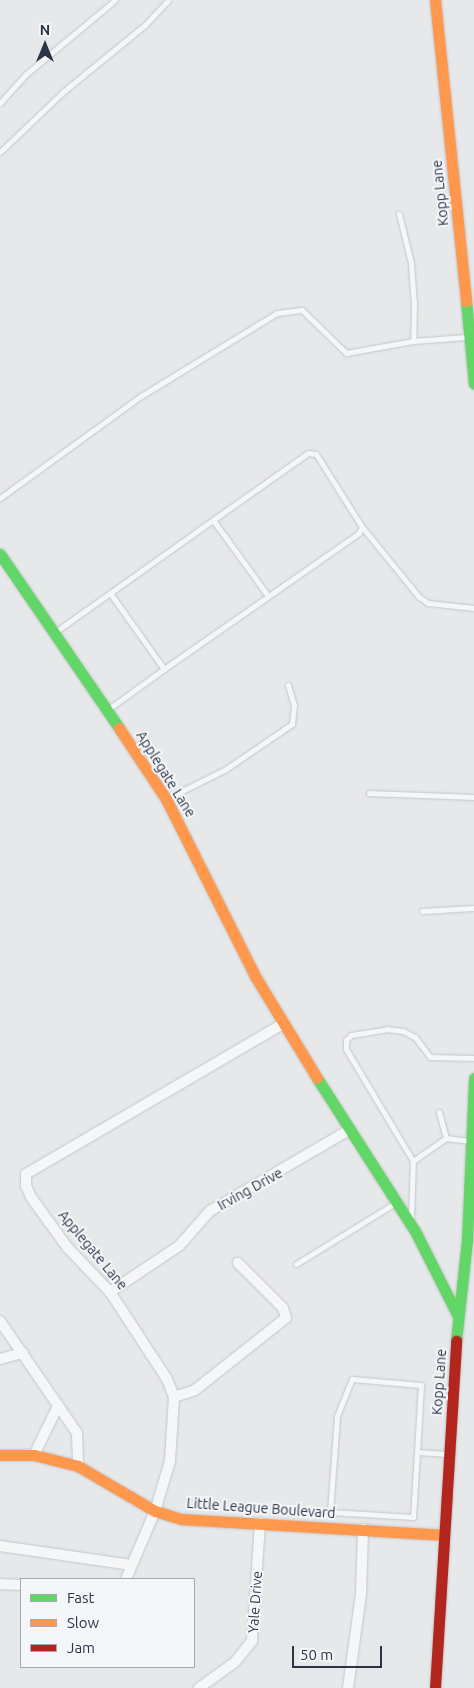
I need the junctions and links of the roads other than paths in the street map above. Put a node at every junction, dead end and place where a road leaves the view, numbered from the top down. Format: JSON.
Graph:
{"nodes":[{"id":1,"x":115,"y":0,"type":"edge"},
{"id":2,"x":168,"y":0,"type":"edge"},
{"id":3,"x":435,"y":0,"type":"edge"},
{"id":4,"x":0,"y":103,"type":"edge"},
{"id":5,"x":0,"y":152,"type":"edge"},
{"id":6,"x":399,"y":214,"type":"dead end"},
{"id":7,"x":469,"y":337,"type":"junction"},
{"id":8,"x":413,"y":341,"type":"junction"},
{"id":9,"x":474,"y":384,"type":"edge"},
{"id":10,"x":0,"y":498,"type":"edge"},
{"id":11,"x":213,"y":520,"type":"junction"},
{"id":12,"x":362,"y":527,"type":"junction"},
{"id":13,"x":0,"y":554,"type":"edge"},
{"id":14,"x":110,"y":593,"type":"junction"},
{"id":15,"x":268,"y":596,"type":"junction"},
{"id":16,"x":474,"y":608,"type":"edge"},
{"id":17,"x":56,"y":632,"type":"junction"},
{"id":18,"x":164,"y":669,"type":"junction"},
{"id":19,"x":288,"y":685,"type":"dead end"},
{"id":20,"x":107,"y":710,"type":"junction"},
{"id":21,"x":369,"y":793,"type":"dead end"},
{"id":22,"x":474,"y":797,"type":"edge"},
{"id":23,"x":166,"y":799,"type":"junction"},
{"id":24,"x":474,"y":908,"type":"edge"},
{"id":25,"x":422,"y":911,"type":"dead end"},
{"id":26,"x":284,"y":1023,"type":"junction"},
{"id":27,"x":474,"y":1058,"type":"edge"},
{"id":28,"x":474,"y":1078,"type":"edge"},
{"id":29,"x":439,"y":1112,"type":"dead end"},
{"id":30,"x":349,"y":1130,"type":"junction"},
{"id":31,"x":446,"y":1138,"type":"junction"},
{"id":32,"x":471,"y":1142,"type":"junction"},
{"id":33,"x":412,"y":1161,"type":"junction"},
{"id":34,"x":396,"y":1202,"type":"junction"},
{"id":35,"x":410,"y":1224,"type":"junction"},
{"id":36,"x":238,"y":1263,"type":"dead end"},
{"id":37,"x":296,"y":1264,"type":"dead end"},
{"id":38,"x":110,"y":1292,"type":"junction"},
{"id":39,"x":458,"y":1316,"type":"junction"},
{"id":40,"x":0,"y":1321,"type":"edge"},
{"id":41,"x":23,"y":1353,"type":"junction"},
{"id":42,"x":0,"y":1359,"type":"edge"},
{"id":43,"x":174,"y":1398,"type":"junction"},
{"id":44,"x":58,"y":1406,"type":"junction"},
{"id":45,"x":417,"y":1452,"type":"junction"},
{"id":46,"x":450,"y":1454,"type":"junction"},
{"id":47,"x":0,"y":1455,"type":"edge"},
{"id":48,"x":34,"y":1455,"type":"junction"},
{"id":49,"x":78,"y":1466,"type":"junction"},
{"id":50,"x":155,"y":1511,"type":"junction"},
{"id":51,"x":260,"y":1523,"type":"junction"},
{"id":52,"x":363,"y":1529,"type":"junction"},
{"id":53,"x":444,"y":1535,"type":"junction"},
{"id":54,"x":0,"y":1546,"type":"edge"},
{"id":55,"x":132,"y":1565,"type":"junction"},
{"id":56,"x":126,"y":1578,"type":"edge"},
{"id":57,"x":0,"y":1584,"type":"edge"},
{"id":58,"x":20,"y":1585,"type":"edge"},
{"id":59,"x":199,"y":1688,"type":"edge"},
{"id":60,"x":348,"y":1688,"type":"edge"},
{"id":61,"x":435,"y":1688,"type":"edge"}],
"edges":[{"from":1,"to":4,"type":"lane"},
{"from":2,"to":5,"type":"lane"},
{"from":3,"to":7,"type":"street","name":"Kopp Lane"},
{"from":6,"to":8,"type":"lane"},
{"from":7,"to":8,"type":"lane"},
{"from":7,"to":9,"type":"street","name":"Kopp Lane"},
{"from":8,"to":10,"type":"lane"},
{"from":11,"to":12,"type":"lane"},
{"from":11,"to":14,"type":"lane"},
{"from":11,"to":15,"type":"lane"},
{"from":12,"to":15,"type":"lane"},
{"from":12,"to":16,"type":"lane"},
{"from":13,"to":17,"type":"street","name":"Applegate Lane"},
{"from":14,"to":17,"type":"lane"},
{"from":14,"to":18,"type":"lane"},
{"from":15,"to":18,"type":"lane"},
{"from":17,"to":20,"type":"street","name":"Applegate Lane"},
{"from":18,"to":20,"type":"lane"},
{"from":19,"to":23,"type":"lane"},
{"from":20,"to":23,"type":"street","name":"Applegate Lane"},
{"from":21,"to":22,"type":"lane"},
{"from":23,"to":26,"type":"street","name":"Applegate Lane"},
{"from":24,"to":25,"type":"lane"},
{"from":26,"to":30,"type":"street","name":"Applegate Lane"},
{"from":26,"to":38,"type":"street","name":"Applegate Lane"},
{"from":27,"to":33,"type":"lane"},
{"from":28,"to":32,"type":"street","name":"Kopp Lane"},
{"from":29,"to":31,"type":"lane"},
{"from":30,"to":34,"type":"street","name":"Applegate Lane"},
{"from":30,"to":38,"type":"street","name":"Irving Drive"},
{"from":31,"to":32,"type":"lane"},
{"from":31,"to":33,"type":"lane"},
{"from":32,"to":39,"type":"street","name":"Kopp Lane"},
{"from":33,"to":35,"type":"lane"},
{"from":34,"to":35,"type":"street","name":"Applegate Lane"},
{"from":34,"to":37,"type":"lane"},
{"from":35,"to":39,"type":"street","name":"Applegate Lane"},
{"from":36,"to":43,"type":"street"},
{"from":38,"to":43,"type":"street","name":"Applegate Lane"},
{"from":39,"to":46,"type":"street","name":"Kopp Lane"},
{"from":40,"to":41,"type":"street"},
{"from":41,"to":42,"type":"street"},
{"from":41,"to":44,"type":"street"},
{"from":43,"to":50,"type":"street","name":"Applegate Lane"},
{"from":44,"to":48,"type":"street"},
{"from":44,"to":49,"type":"street"},
{"from":45,"to":45,"type":"lane"},
{"from":45,"to":46,"type":"lane"},
{"from":46,"to":53,"type":"street","name":"Kopp Lane"},
{"from":47,"to":48,"type":"street","name":"Little League Boulevard"},
{"from":48,"to":49,"type":"street","name":"Little League Boulevard"},
{"from":49,"to":50,"type":"street","name":"Little League Boulevard"},
{"from":50,"to":51,"type":"street","name":"Little League Boulevard"},
{"from":50,"to":55,"type":"street","name":"Applegate Lane"},
{"from":51,"to":52,"type":"street","name":"Little League Boulevard"},
{"from":51,"to":59,"type":"street","name":"Yale Drive"},
{"from":52,"to":53,"type":"street","name":"Little League Boulevard"},
{"from":52,"to":60,"type":"street"},
{"from":53,"to":61,"type":"street","name":"Kopp Lane"},
{"from":54,"to":55,"type":"street"},
{"from":55,"to":56,"type":"street","name":"Applegate Lane"},
{"from":57,"to":58,"type":"street"}]}
